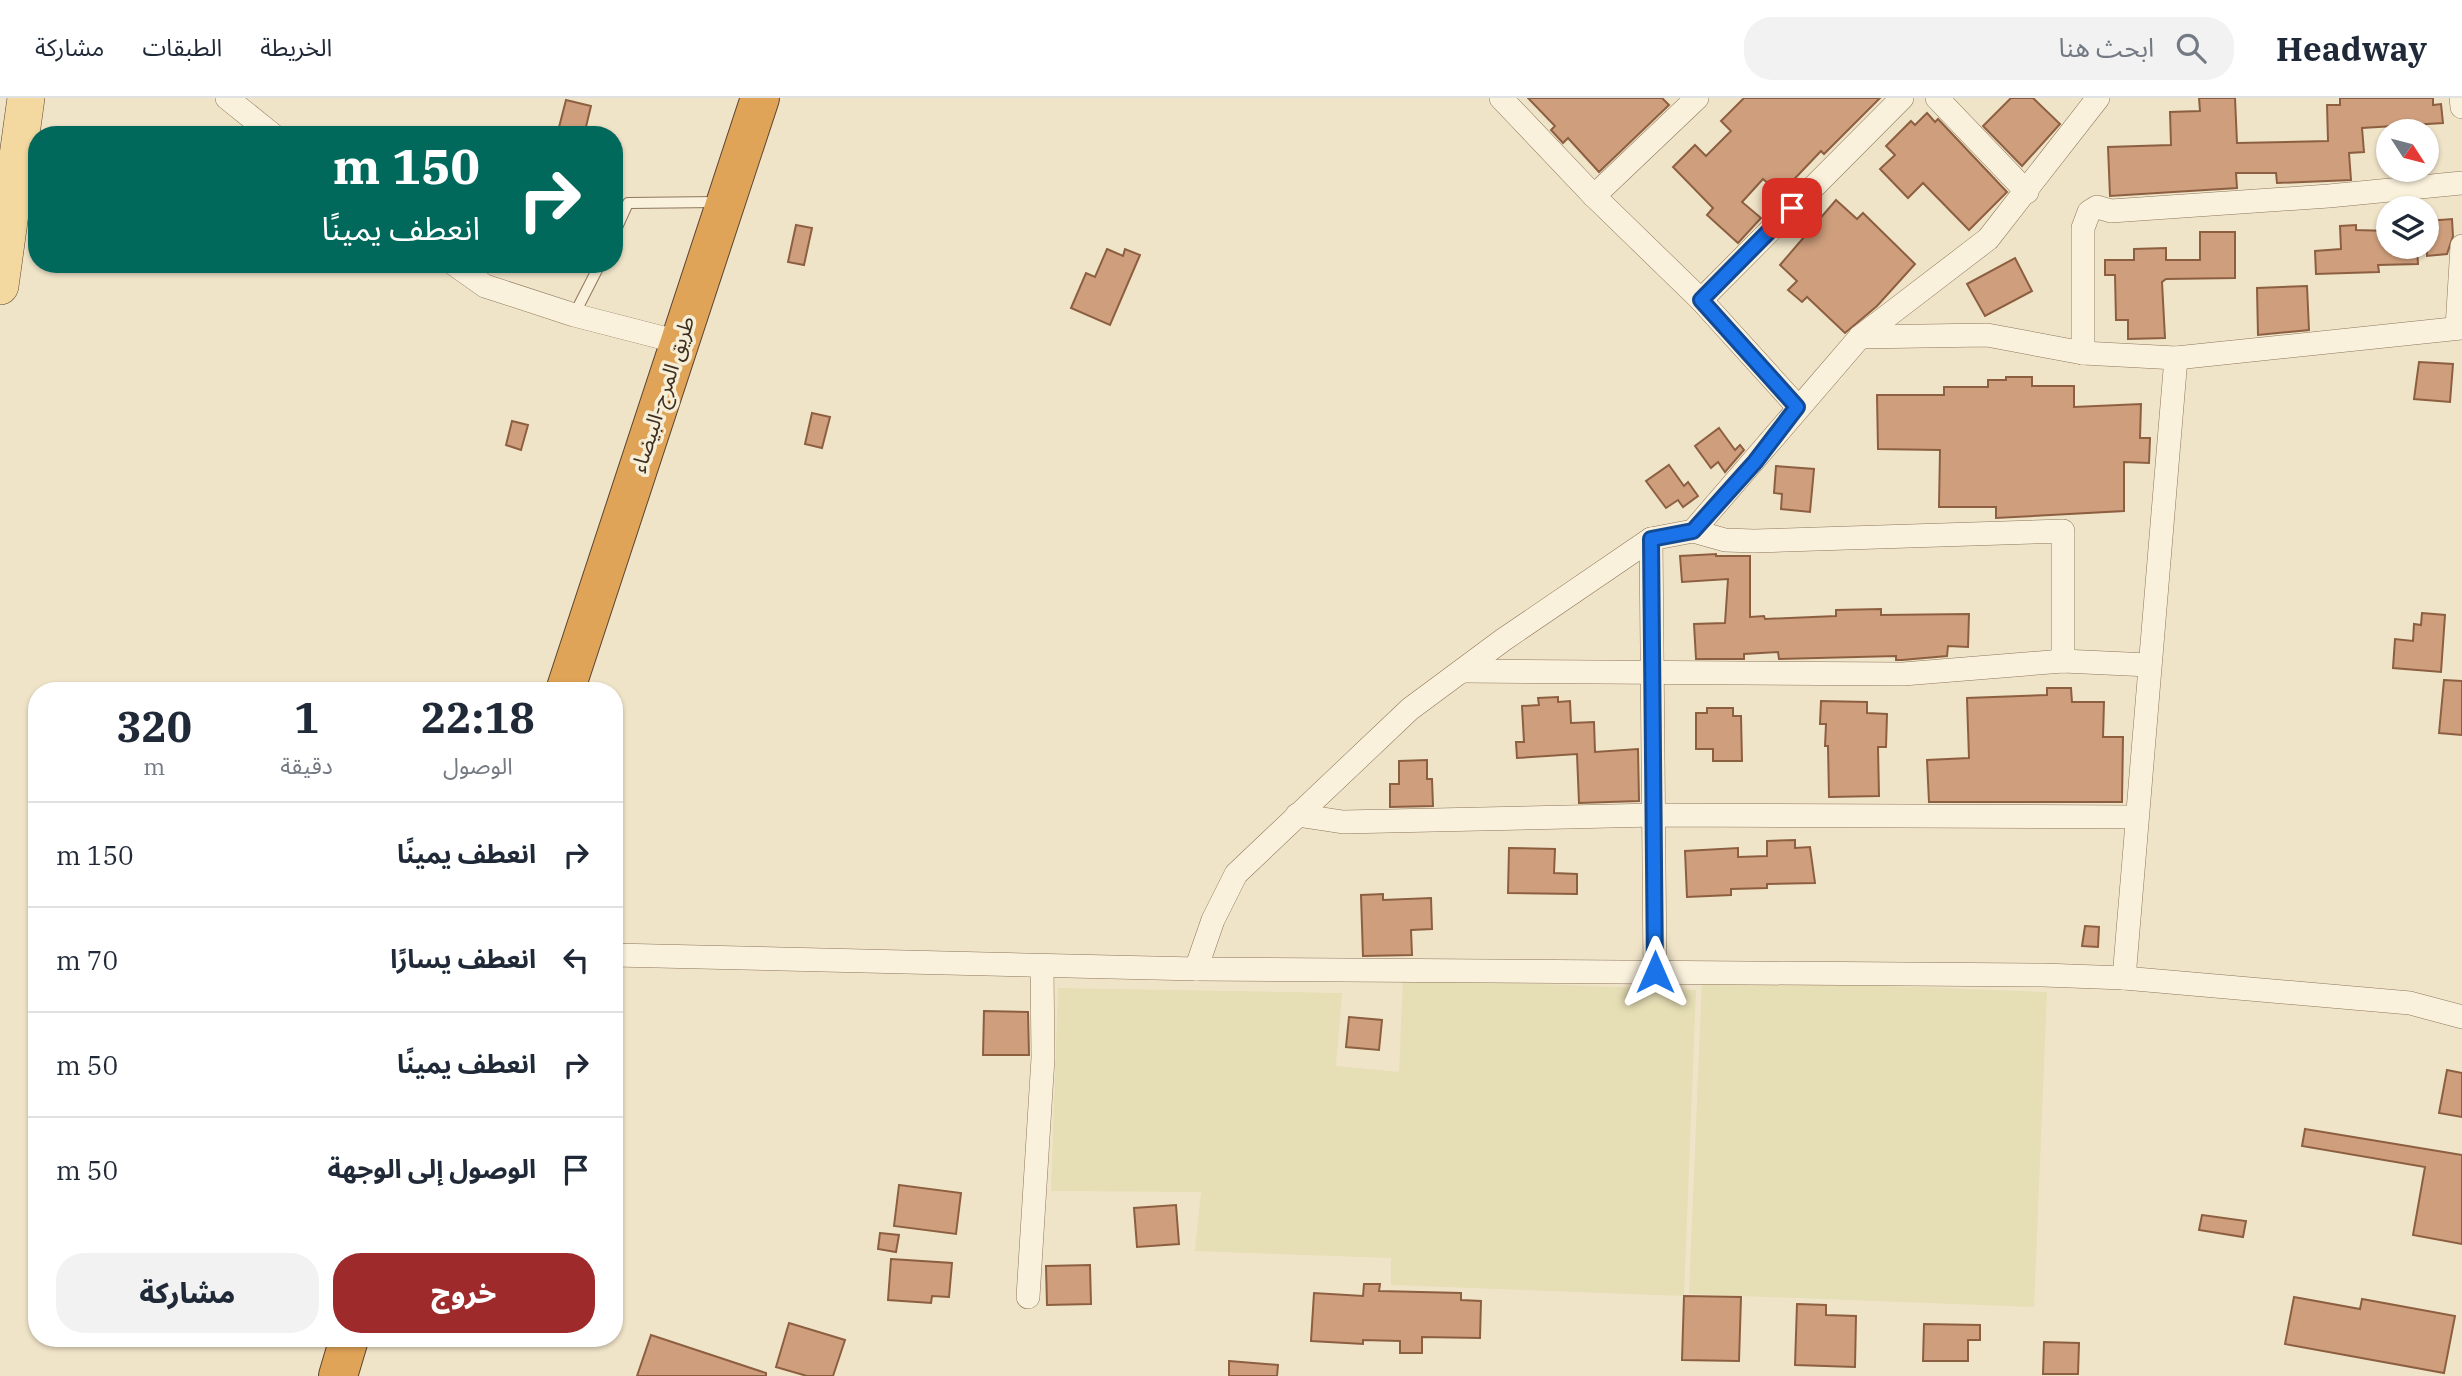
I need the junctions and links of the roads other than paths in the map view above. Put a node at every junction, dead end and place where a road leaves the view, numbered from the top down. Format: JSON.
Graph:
{"nodes":[{"id":1,"x":26,"y":98,"type":"edge"},
{"id":2,"x":227,"y":98,"type":"edge"},
{"id":3,"x":760,"y":98,"type":"edge"},
{"id":4,"x":1501,"y":98,"type":"edge"},
{"id":5,"x":1697,"y":98,"type":"edge"},
{"id":6,"x":1902,"y":98,"type":"edge"},
{"id":7,"x":1937,"y":98,"type":"edge"},
{"id":8,"x":2098,"y":98,"type":"edge"},
{"id":9,"x":2462,"y":98,"type":"edge"},
{"id":10,"x":2462,"y":107,"type":"edge"},
{"id":11,"x":262,"y":126,"type":"edge"},
{"id":12,"x":2462,"y":183,"type":"edge"},
{"id":13,"x":2027,"y":192,"type":"junction"},
{"id":14,"x":1594,"y":196,"type":"junction"},
{"id":15,"x":725,"y":202,"type":"junction"},
{"id":16,"x":623,"y":214,"type":"edge"},
{"id":17,"x":2462,"y":246,"type":"edge"},
{"id":18,"x":467,"y":273,"type":"edge"},
{"id":19,"x":595,"y":273,"type":"edge"},
{"id":20,"x":0,"y":286,"type":"edge"},
{"id":21,"x":1701,"y":300,"type":"junction"},
{"id":22,"x":574,"y":315,"type":"junction"},
{"id":23,"x":2459,"y":328,"type":"edge"},
{"id":24,"x":1860,"y":337,"type":"junction"},
{"id":25,"x":679,"y":342,"type":"junction"},
{"id":26,"x":2083,"y":353,"type":"junction"},
{"id":27,"x":2176,"y":358,"type":"junction"},
{"id":28,"x":1797,"y":407,"type":"junction"},
{"id":29,"x":1693,"y":531,"type":"junction"},
{"id":30,"x":1651,"y":539,"type":"junction"},
{"id":31,"x":2063,"y":661,"type":"junction"},
{"id":32,"x":2150,"y":665,"type":"junction"},
{"id":33,"x":1462,"y":671,"type":"junction"},
{"id":34,"x":1654,"y":672,"type":"junction"},
{"id":35,"x":568,"y":682,"type":"edge"},
{"id":36,"x":1297,"y":815,"type":"junction"},
{"id":37,"x":1655,"y":815,"type":"junction"},
{"id":38,"x":2136,"y":817,"type":"junction"},
{"id":39,"x":623,"y":956,"type":"edge"},
{"id":40,"x":1042,"y":966,"type":"junction"},
{"id":41,"x":1196,"y":969,"type":"junction"},
{"id":42,"x":1655,"y":972,"type":"junction"},
{"id":43,"x":2124,"y":978,"type":"junction"},
{"id":44,"x":2462,"y":1017,"type":"edge"},
{"id":45,"x":1028,"y":1297,"type":"dead end"},
{"id":46,"x":347,"y":1347,"type":"edge"},
{"id":47,"x":338,"y":1376,"type":"edge"}],
"edges":[{"from":1,"to":20,"type":"main road"},
{"from":2,"to":11,"type":"street"},
{"from":3,"to":15,"type":"highway","name":"طريق المرج-البيضاء"},
{"from":4,"to":14,"type":"street"},
{"from":5,"to":14,"type":"street"},
{"from":6,"to":21,"type":"street"},
{"from":7,"to":13,"type":"street"},
{"from":8,"to":13,"type":"street"},
{"from":9,"to":10,"type":"street"},
{"from":12,"to":26,"type":"street"},
{"from":13,"to":24,"type":"street"},
{"from":14,"to":21,"type":"street"},
{"from":15,"to":16,"type":"lane"},
{"from":15,"to":25,"type":"highway","name":"طريق المرج-البيضاء"},
{"from":17,"to":23,"type":"street"},
{"from":18,"to":22,"type":"street"},
{"from":19,"to":22,"type":"lane"},
{"from":21,"to":28,"type":"street"},
{"from":22,"to":25,"type":"street"},
{"from":23,"to":27,"type":"street"},
{"from":24,"to":26,"type":"street"},
{"from":24,"to":28,"type":"street"},
{"from":25,"to":35,"type":"highway","name":"طريق المرج-البيضاء"},
{"from":26,"to":27,"type":"street"},
{"from":27,"to":32,"type":"street"},
{"from":28,"to":29,"type":"street"},
{"from":29,"to":30,"type":"street"},
{"from":29,"to":31,"type":"street"},
{"from":30,"to":33,"type":"street"},
{"from":30,"to":34,"type":"street"},
{"from":31,"to":32,"type":"street"},
{"from":31,"to":34,"type":"street"},
{"from":32,"to":38,"type":"street"},
{"from":33,"to":34,"type":"street"},
{"from":33,"to":36,"type":"street"},
{"from":34,"to":37,"type":"street"},
{"from":36,"to":37,"type":"street"},
{"from":36,"to":41,"type":"street"},
{"from":37,"to":38,"type":"street"},
{"from":37,"to":42,"type":"street"},
{"from":38,"to":43,"type":"street"},
{"from":39,"to":40,"type":"street"},
{"from":40,"to":41,"type":"street"},
{"from":40,"to":45,"type":"street"},
{"from":41,"to":42,"type":"street"},
{"from":42,"to":43,"type":"street"},
{"from":43,"to":44,"type":"street"},
{"from":46,"to":47,"type":"highway"}]}
